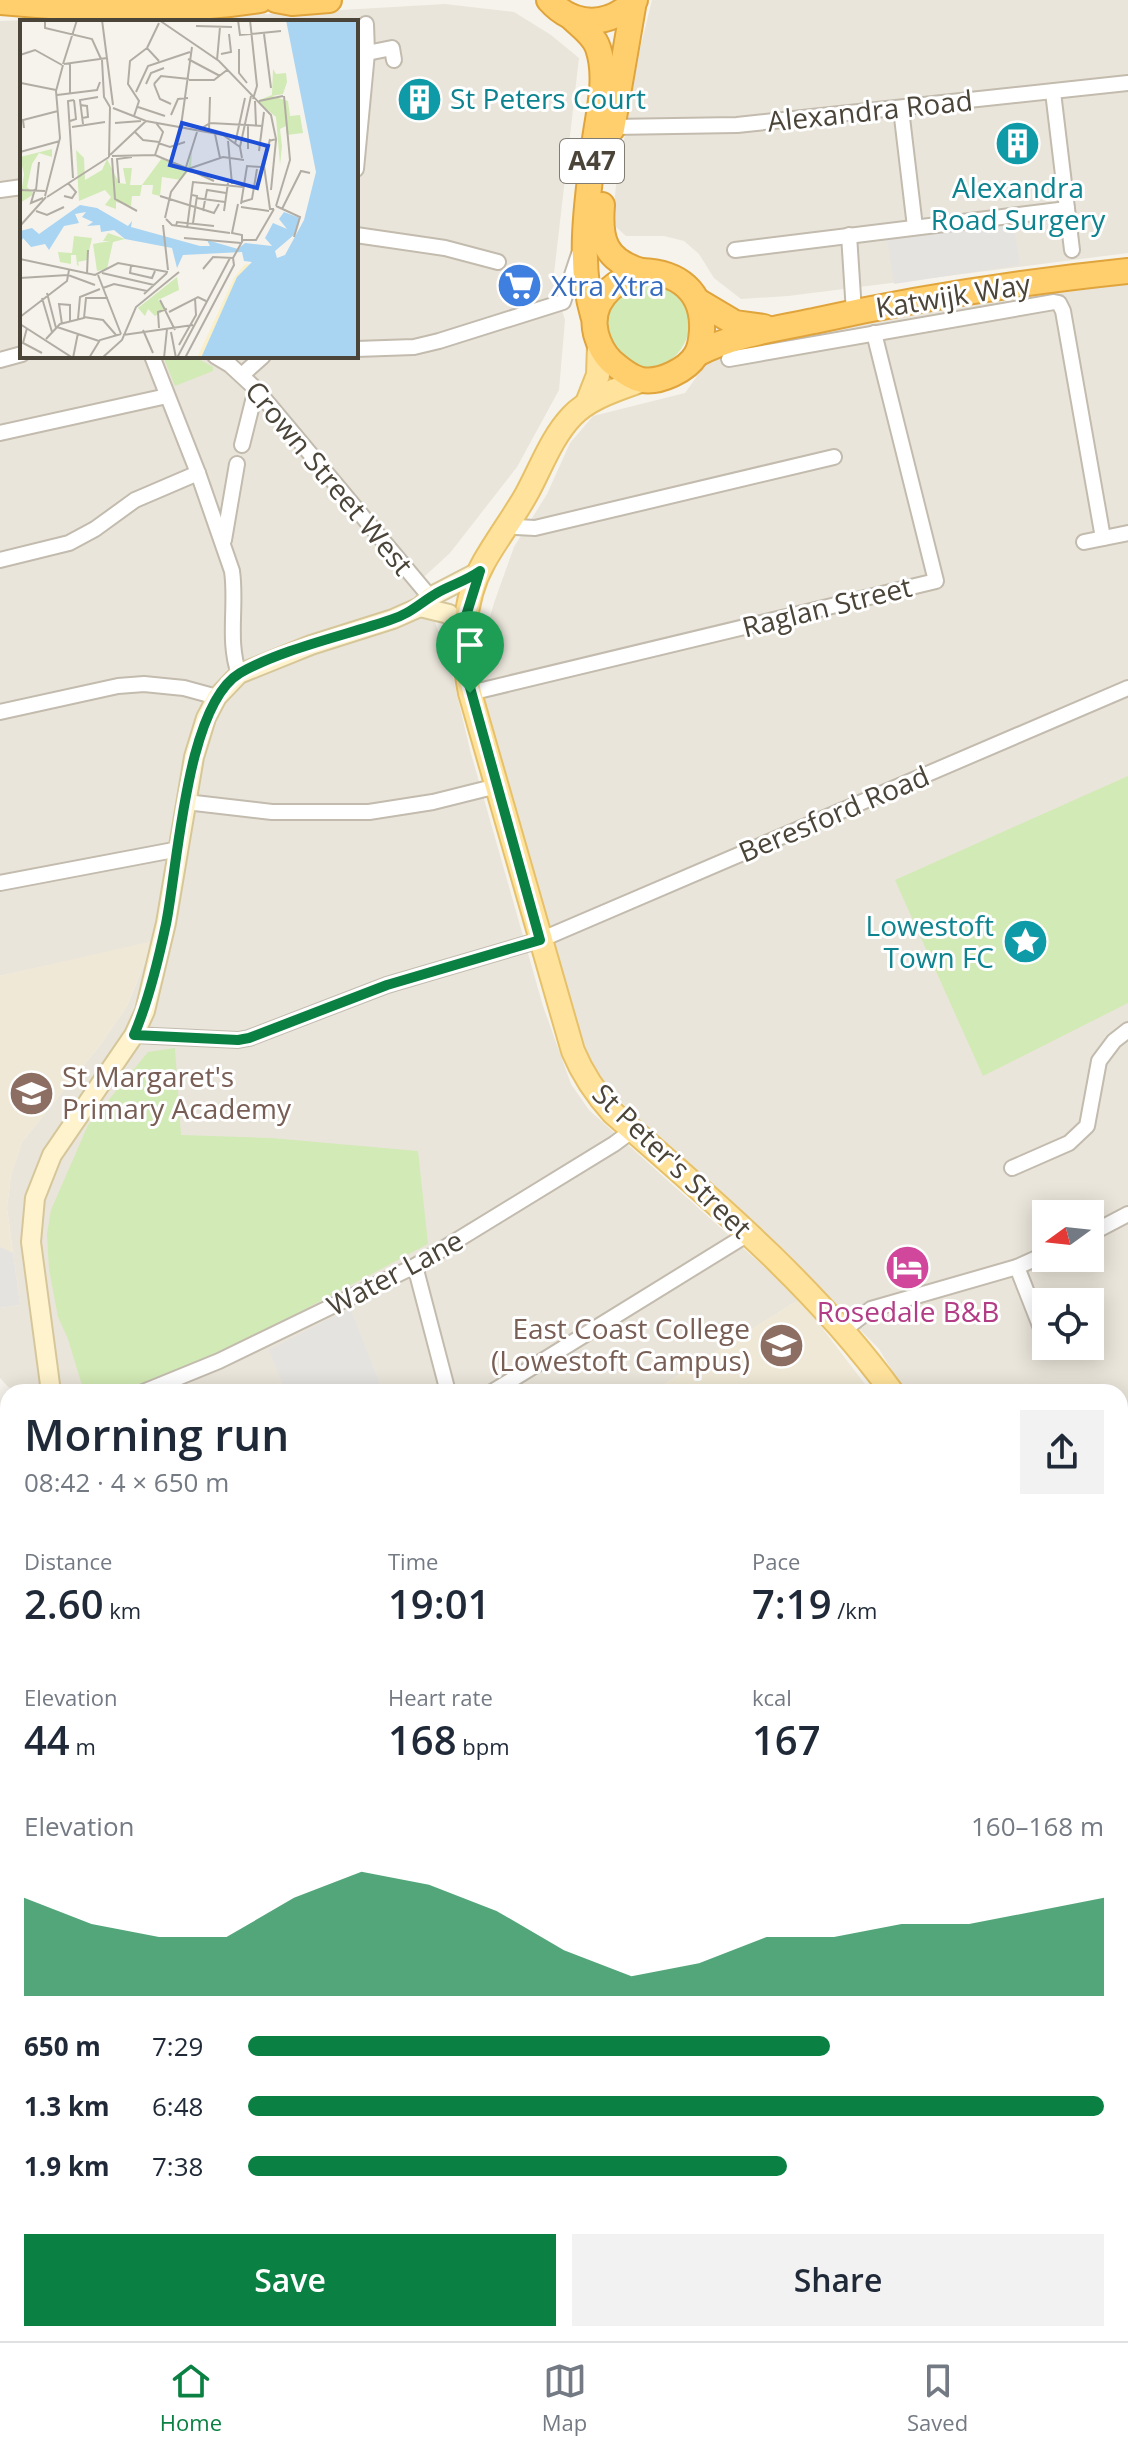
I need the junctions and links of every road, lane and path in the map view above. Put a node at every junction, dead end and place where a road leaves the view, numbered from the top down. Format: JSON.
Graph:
{"nodes":[{"id":1,"x":260,"y":0,"type":"edge"},
{"id":2,"x":276,"y":0,"type":"edge"},
{"id":3,"x":329,"y":0,"type":"edge"},
{"id":4,"x":635,"y":0,"type":"edge"},
{"id":5,"x":0,"y":2,"type":"edge"},
{"id":6,"x":159,"y":4,"type":"edge"},
{"id":7,"x":554,"y":5,"type":"edge"},
{"id":8,"x":366,"y":24,"type":"dead end"},
{"id":9,"x":367,"y":53,"type":"junction"},
{"id":10,"x":394,"y":60,"type":"dead end"},
{"id":11,"x":1128,"y":83,"type":"edge"},
{"id":12,"x":1053,"y":92,"type":"junction"},
{"id":13,"x":901,"y":109,"type":"junction"},
{"id":14,"x":612,"y":127,"type":"junction"},
{"id":15,"x":358,"y":148,"type":"edge"},
{"id":16,"x":20,"y":187,"type":"edge"},
{"id":17,"x":0,"y":190,"type":"edge"},
{"id":18,"x":1067,"y":209,"type":"junction"},
{"id":19,"x":915,"y":227,"type":"junction"},
{"id":20,"x":587,"y":231,"type":"junction"},
{"id":21,"x":358,"y":235,"type":"edge"},
{"id":22,"x":849,"y":235,"type":"junction"},
{"id":23,"x":735,"y":250,"type":"dead end"},
{"id":24,"x":1072,"y":250,"type":"dead end"},
{"id":25,"x":498,"y":262,"type":"dead end"},
{"id":26,"x":641,"y":271,"type":"junction"},
{"id":27,"x":1128,"y":271,"type":"edge"},
{"id":28,"x":698,"y":301,"type":"junction"},
{"id":29,"x":854,"y":312,"type":"junction"},
{"id":30,"x":593,"y":315,"type":"junction"},
{"id":31,"x":779,"y":328,"type":"junction"},
{"id":32,"x":874,"y":333,"type":"junction"},
{"id":33,"x":599,"y":346,"type":"junction"},
{"id":34,"x":358,"y":349,"type":"edge"},
{"id":35,"x":697,"y":354,"type":"junction"},
{"id":36,"x":20,"y":355,"type":"edge"},
{"id":37,"x":153,"y":358,"type":"edge"},
{"id":38,"x":218,"y":358,"type":"edge"},
{"id":39,"x":261,"y":358,"type":"edge"},
{"id":40,"x":729,"y":359,"type":"dead end"},
{"id":41,"x":0,"y":360,"type":"edge"},
{"id":42,"x":242,"y":375,"type":"junction"},
{"id":43,"x":643,"y":380,"type":"junction"},
{"id":44,"x":256,"y":389,"type":"junction"},
{"id":45,"x":167,"y":396,"type":"junction"},
{"id":46,"x":587,"y":403,"type":"junction"},
{"id":47,"x":0,"y":433,"type":"edge"},
{"id":48,"x":242,"y":445,"type":"dead end"},
{"id":49,"x":834,"y":457,"type":"dead end"},
{"id":50,"x":237,"y":464,"type":"dead end"},
{"id":51,"x":198,"y":473,"type":"junction"},
{"id":52,"x":508,"y":524,"type":"junction"},
{"id":53,"x":1128,"y":533,"type":"edge"},
{"id":54,"x":1103,"y":538,"type":"junction"},
{"id":55,"x":1084,"y":542,"type":"dead end"},
{"id":56,"x":224,"y":544,"type":"junction"},
{"id":57,"x":0,"y":560,"type":"edge"},
{"id":58,"x":480,"y":571,"type":"junction"},
{"id":59,"x":427,"y":604,"type":"junction"},
{"id":60,"x":465,"y":637,"type":"junction"},
{"id":61,"x":239,"y":674,"type":"junction"},
{"id":62,"x":1128,"y":688,"type":"edge"},
{"id":63,"x":470,"y":693,"type":"junction"},
{"id":64,"x":217,"y":697,"type":"junction"},
{"id":65,"x":0,"y":712,"type":"edge"},
{"id":66,"x":497,"y":786,"type":"junction"},
{"id":67,"x":186,"y":802,"type":"junction"},
{"id":68,"x":179,"y":849,"type":"junction"},
{"id":69,"x":0,"y":883,"type":"edge"},
{"id":70,"x":540,"y":940,"type":"junction"},
{"id":71,"x":1128,"y":1030,"type":"edge"},
{"id":72,"x":134,"y":1035,"type":"junction"},
{"id":73,"x":633,"y":1130,"type":"junction"},
{"id":74,"x":1012,"y":1168,"type":"dead end"},
{"id":75,"x":1128,"y":1214,"type":"edge"},
{"id":76,"x":1104,"y":1227,"type":"edge"},
{"id":77,"x":748,"y":1234,"type":"junction"},
{"id":78,"x":1032,"y":1260,"type":"edge"},
{"id":79,"x":415,"y":1266,"type":"junction"},
{"id":80,"x":1017,"y":1267,"type":"junction"},
{"id":81,"x":1032,"y":1306,"type":"edge"},
{"id":82,"x":844,"y":1330,"type":"junction"},
{"id":83,"x":50,"y":1384,"type":"edge"},
{"id":84,"x":163,"y":1384,"type":"edge"},
{"id":85,"x":446,"y":1384,"type":"edge"},
{"id":86,"x":505,"y":1384,"type":"edge"},
{"id":87,"x":886,"y":1384,"type":"edge"}],
"edges":[{"from":1,"to":6,"type":"highway"},
{"from":2,"to":3,"type":"highway"},
{"from":4,"to":7,"type":"highway"},
{"from":4,"to":14,"type":"highway","number":"A47"},
{"from":5,"to":6,"type":"highway"},
{"from":7,"to":20,"type":"highway","number":"A47"},
{"from":8,"to":9,"type":"street"},
{"from":9,"to":10,"type":"street"},
{"from":9,"to":15,"type":"street"},
{"from":11,"to":12,"type":"street","name":"Alexandra Road"},
{"from":12,"to":13,"type":"street","name":"Alexandra Road"},
{"from":12,"to":18,"type":"street"},
{"from":13,"to":14,"type":"street","name":"Alexandra Road"},
{"from":13,"to":19,"type":"street"},
{"from":14,"to":26,"type":"highway","number":"A47"},
{"from":16,"to":17,"type":"street"},
{"from":18,"to":19,"type":"street"},
{"from":18,"to":24,"type":"street"},
{"from":19,"to":22,"type":"street"},
{"from":20,"to":30,"type":"highway","number":"A47"},
{"from":20,"to":34,"type":"street"},
{"from":21,"to":25,"type":"street"},
{"from":22,"to":23,"type":"street"},
{"from":22,"to":29,"type":"street"},
{"from":26,"to":28,"type":"highway"},
{"from":26,"to":30,"type":"highway"},
{"from":27,"to":29,"type":"highway","name":"Katwijk Way"},
{"from":28,"to":31,"type":"highway","name":"Katwijk Way"},
{"from":28,"to":35,"type":"highway"},
{"from":29,"to":31,"type":"highway","name":"Katwijk Way"},
{"from":30,"to":33,"type":"highway"},
{"from":31,"to":35,"type":"highway","name":"Katwijk Way"},
{"from":32,"to":40,"type":"street"},
{"from":32,"to":54,"type":"street"},
{"from":32,"to":63,"type":"street","name":"Raglan Street"},
{"from":33,"to":43,"type":"highway"},
{"from":33,"to":46,"type":"main road","name":"St Peter's Street"},
{"from":35,"to":43,"type":"highway"},
{"from":36,"to":41,"type":"street"},
{"from":37,"to":45,"type":"street"},
{"from":38,"to":42,"type":"street","name":"Crown Street West"},
{"from":39,"to":42,"type":"street"},
{"from":42,"to":44,"type":"street","name":"Crown Street West"},
{"from":43,"to":46,"type":"main road","name":"St Peter's Street"},
{"from":44,"to":48,"type":"street"},
{"from":44,"to":59,"type":"street","name":"Crown Street West"},
{"from":45,"to":47,"type":"street"},
{"from":45,"to":51,"type":"street"},
{"from":46,"to":52,"type":"main road","name":"St Peter's Street"},
{"from":49,"to":52,"type":"street"},
{"from":50,"to":56,"type":"street"},
{"from":51,"to":56,"type":"street"},
{"from":51,"to":57,"type":"street"},
{"from":52,"to":58,"type":"main road","name":"St Peter's Street"},
{"from":53,"to":54,"type":"street"},
{"from":54,"to":55,"type":"street"},
{"from":56,"to":61,"type":"street"},
{"from":58,"to":59,"type":"main road"},
{"from":58,"to":60,"type":"main road","name":"St Peter's Street"},
{"from":59,"to":60,"type":"main road"},
{"from":59,"to":61,"type":"main road"},
{"from":60,"to":63,"type":"main road","name":"St Peter's Street"},
{"from":61,"to":64,"type":"main road"},
{"from":62,"to":70,"type":"street","name":"Beresford Road"},
{"from":63,"to":66,"type":"main road","name":"St Peter's Street"},
{"from":64,"to":65,"type":"street"},
{"from":64,"to":67,"type":"main road"},
{"from":66,"to":67,"type":"street"},
{"from":66,"to":70,"type":"main road","name":"St Peter's Street"},
{"from":67,"to":68,"type":"main road"},
{"from":68,"to":69,"type":"street"},
{"from":68,"to":72,"type":"main road"},
{"from":70,"to":72,"type":"street","name":"Beresford Road"},
{"from":70,"to":73,"type":"main road","name":"St Peter's Street"},
{"from":71,"to":74,"type":"street"},
{"from":72,"to":83,"type":"main road"},
{"from":73,"to":77,"type":"main road","name":"St Peter's Street"},
{"from":73,"to":79,"type":"street","name":"Water Lane"},
{"from":75,"to":76,"type":"street"},
{"from":77,"to":82,"type":"main road","name":"St Peter's Street"},
{"from":77,"to":86,"type":"street"},
{"from":78,"to":80,"type":"street"},
{"from":79,"to":84,"type":"street","name":"Water Lane"},
{"from":79,"to":85,"type":"street"},
{"from":80,"to":81,"type":"street"},
{"from":80,"to":82,"type":"street"},
{"from":82,"to":87,"type":"main road","name":"St Peter's Street"}]}
